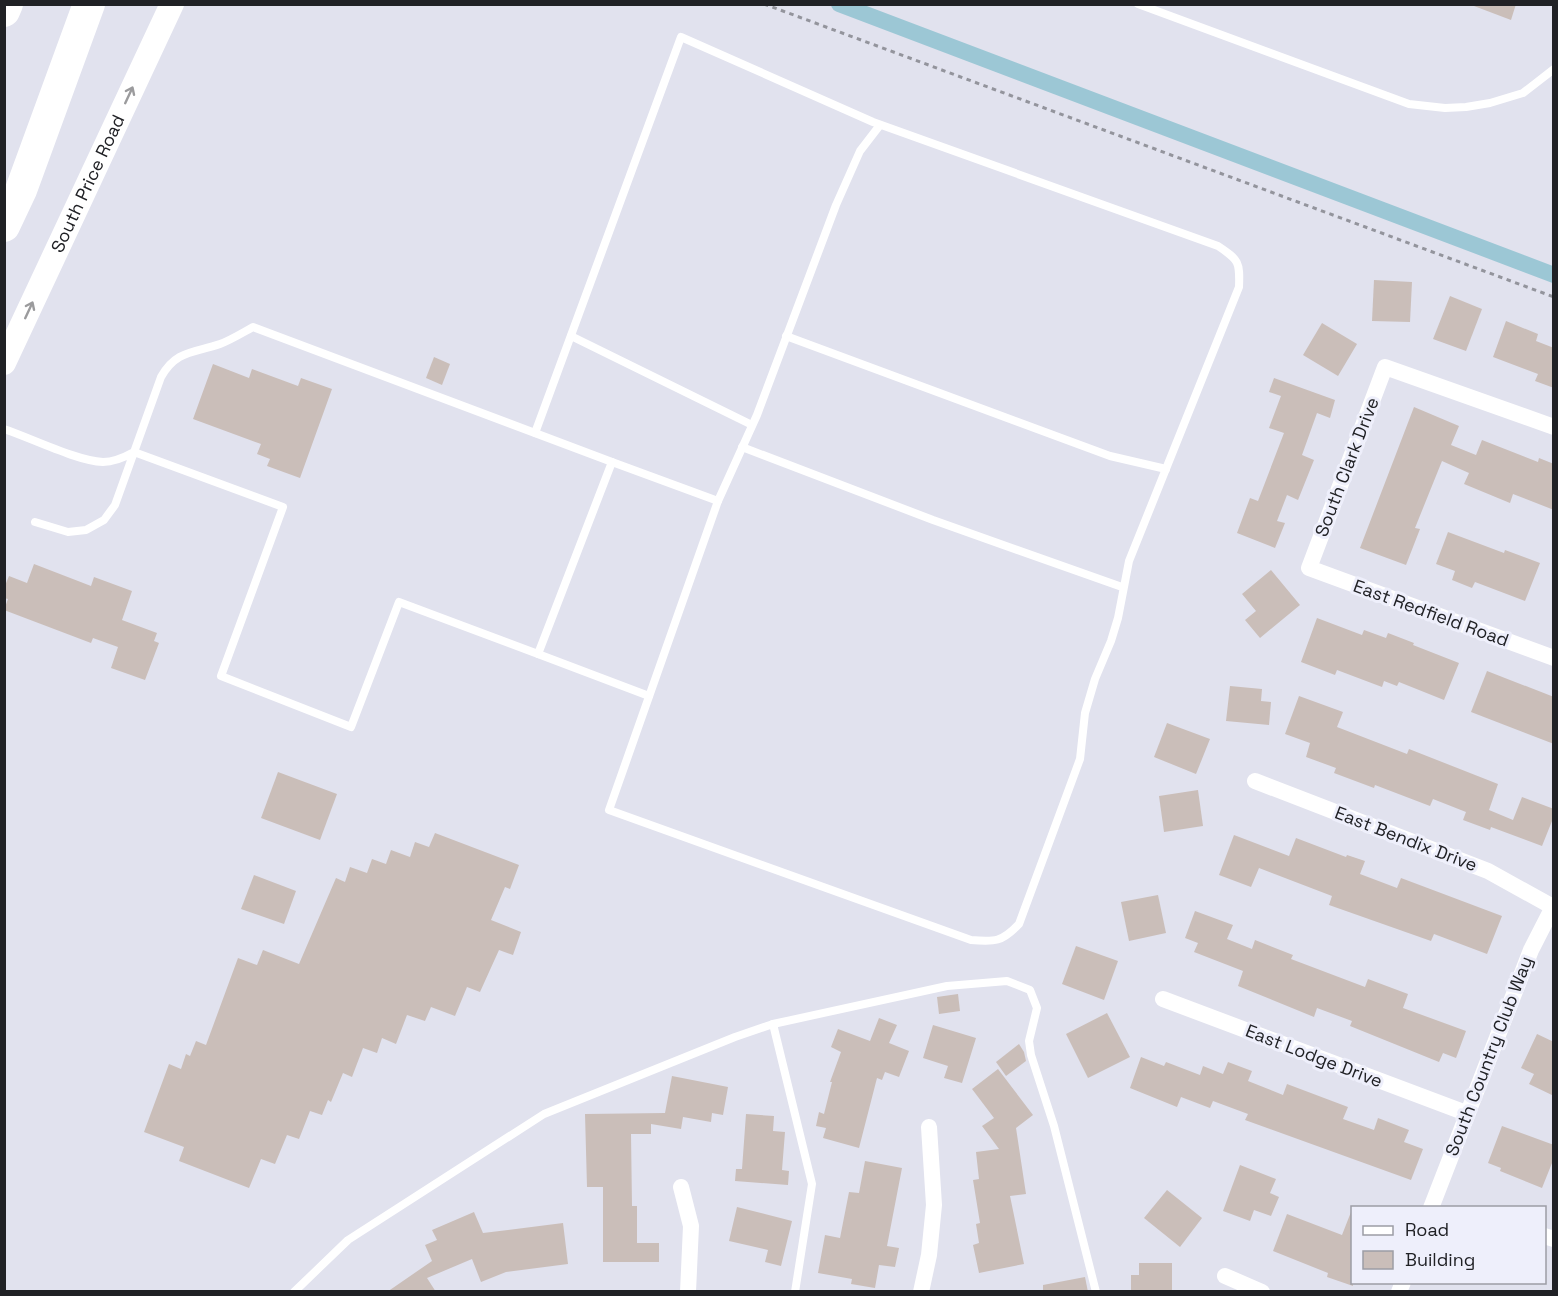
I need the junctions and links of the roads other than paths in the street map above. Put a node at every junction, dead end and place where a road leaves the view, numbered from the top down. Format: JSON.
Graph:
{"nodes":[{"id":1,"x":7,"y":4,"type":"edge"},
{"id":2,"x":87,"y":4,"type":"edge"},
{"id":3,"x":172,"y":4,"type":"edge"},
{"id":4,"x":1138,"y":4,"type":"edge"},
{"id":5,"x":4,"y":11,"type":"edge"},
{"id":6,"x":1554,"y":69,"type":"edge"},
{"id":7,"x":880,"y":125,"type":"junction"},
{"id":8,"x":4,"y":180,"type":"edge"},
{"id":9,"x":4,"y":226,"type":"edge"},
{"id":10,"x":571,"y":336,"type":"junction"},
{"id":11,"x":786,"y":336,"type":"junction"},
{"id":12,"x":4,"y":363,"type":"edge"},
{"id":13,"x":753,"y":425,"type":"junction"},
{"id":14,"x":1554,"y":428,"type":"edge"},
{"id":15,"x":4,"y":429,"type":"edge"},
{"id":16,"x":535,"y":433,"type":"junction"},
{"id":17,"x":742,"y":447,"type":"junction"},
{"id":18,"x":135,"y":452,"type":"junction"},
{"id":19,"x":612,"y":462,"type":"junction"},
{"id":20,"x":1166,"y":469,"type":"junction"},
{"id":21,"x":718,"y":501,"type":"junction"},
{"id":22,"x":35,"y":522,"type":"dead end"},
{"id":23,"x":1310,"y":568,"type":"joint"},
{"id":24,"x":1122,"y":587,"type":"junction"},
{"id":25,"x":538,"y":654,"type":"junction"},
{"id":26,"x":1554,"y":658,"type":"edge"},
{"id":27,"x":650,"y":696,"type":"junction"},
{"id":28,"x":1255,"y":781,"type":"dead end"},
{"id":29,"x":1554,"y":907,"type":"edge"},
{"id":30,"x":1163,"y":999,"type":"dead end"},
{"id":31,"x":773,"y":1024,"type":"junction"},
{"id":32,"x":1466,"y":1113,"type":"junction"},
{"id":33,"x":929,"y":1127,"type":"dead end"},
{"id":34,"x":681,"y":1187,"type":"dead end"},
{"id":35,"x":1432,"y":1206,"type":"edge"},
{"id":36,"x":1225,"y":1276,"type":"dead end"},
{"id":37,"x":294,"y":1292,"type":"edge"},
{"id":38,"x":688,"y":1292,"type":"edge"},
{"id":39,"x":795,"y":1292,"type":"edge"},
{"id":40,"x":921,"y":1292,"type":"edge"},
{"id":41,"x":1096,"y":1292,"type":"edge"},
{"id":42,"x":1262,"y":1292,"type":"edge"}],
"edges":[{"from":1,"to":5,"type":"highway"},
{"from":2,"to":8,"type":"highway"},
{"from":2,"to":9,"type":"highway"},
{"from":12,"to":3,"type":"main road","name":"South Price Road","one_way":true},
{"from":4,"to":6,"type":"lane"},
{"from":7,"to":10,"type":"lane"},
{"from":7,"to":11,"type":"lane"},
{"from":7,"to":20,"type":"lane"},
{"from":10,"to":13,"type":"lane"},
{"from":10,"to":16,"type":"lane"},
{"from":11,"to":13,"type":"lane"},
{"from":11,"to":20,"type":"lane"},
{"from":13,"to":17,"type":"lane"},
{"from":14,"to":23,"type":"street","name":"South Clark Drive"},
{"from":15,"to":18,"type":"lane"},
{"from":16,"to":18,"type":"lane"},
{"from":16,"to":19,"type":"lane"},
{"from":17,"to":21,"type":"lane"},
{"from":17,"to":24,"type":"lane"},
{"from":18,"to":22,"type":"lane"},
{"from":18,"to":25,"type":"lane"},
{"from":19,"to":21,"type":"lane"},
{"from":19,"to":25,"type":"lane"},
{"from":20,"to":24,"type":"lane"},
{"from":21,"to":27,"type":"lane"},
{"from":23,"to":26,"type":"street","name":"East Redfield Road"},
{"from":24,"to":27,"type":"lane"},
{"from":25,"to":27,"type":"lane"},
{"from":28,"to":29,"type":"street","name":"East Bendix Drive"},
{"from":29,"to":32,"type":"street","name":"South Country Club Way"},
{"from":30,"to":32,"type":"street","name":"East Lodge Drive"},
{"from":31,"to":37,"type":"lane"},
{"from":31,"to":39,"type":"lane"},
{"from":31,"to":41,"type":"lane"},
{"from":32,"to":35,"type":"street","name":"South Country Club Way"},
{"from":33,"to":40,"type":"street"},
{"from":34,"to":38,"type":"street"},
{"from":36,"to":42,"type":"street"}]}
